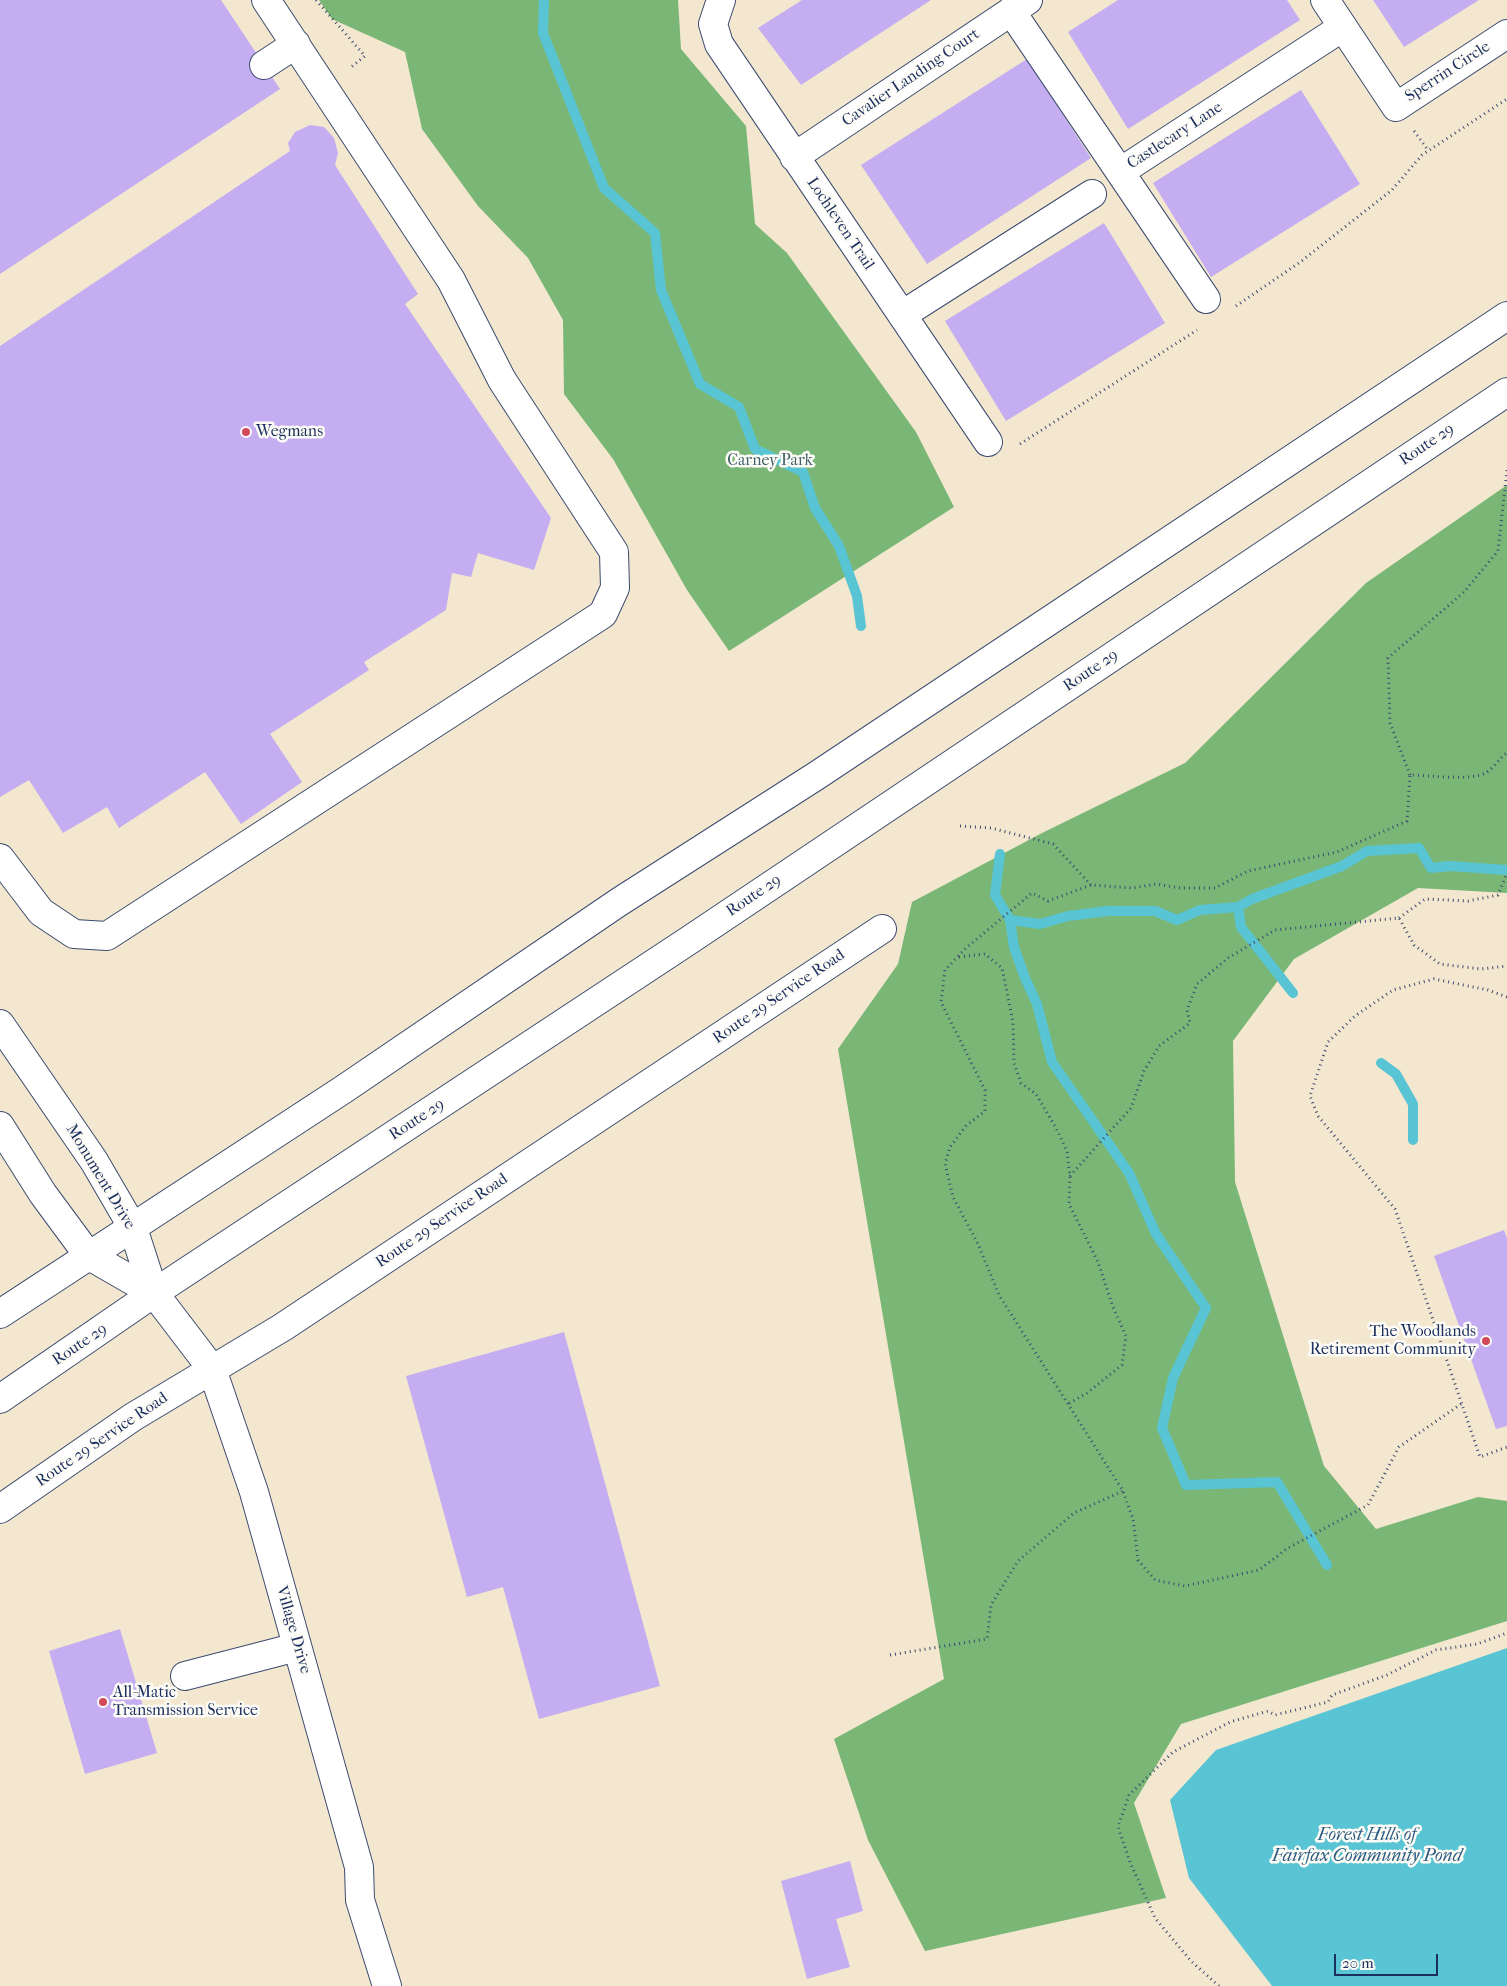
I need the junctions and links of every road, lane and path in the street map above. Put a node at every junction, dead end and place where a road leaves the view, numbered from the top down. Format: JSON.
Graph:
{"nodes":[{"id":1,"x":266,"y":0,"type":"edge"},
{"id":2,"x":316,"y":0,"type":"edge"},
{"id":3,"x":721,"y":0,"type":"edge"},
{"id":4,"x":1325,"y":0,"type":"edge"},
{"id":5,"x":1020,"y":6,"type":"edge"},
{"id":6,"x":1343,"y":27,"type":"junction"},
{"id":7,"x":1507,"y":34,"type":"edge"},
{"id":8,"x":296,"y":44,"type":"junction"},
{"id":9,"x":264,"y":65,"type":"dead end"},
{"id":10,"x":324,"y":88,"type":"junction"},
{"id":11,"x":1507,"y":98,"type":"edge"},
{"id":12,"x":794,"y":156,"type":"junction"},
{"id":13,"x":1120,"y":172,"type":"junction"},
{"id":14,"x":1092,"y":194,"type":"dead end"},
{"id":15,"x":1206,"y":299,"type":"dead end"},
{"id":16,"x":1231,"y":310,"type":"dead end"},
{"id":17,"x":902,"y":315,"type":"junction"},
{"id":18,"x":1507,"y":316,"type":"edge"},
{"id":19,"x":1200,"y":328,"type":"dead end"},
{"id":20,"x":1507,"y":392,"type":"edge"},
{"id":21,"x":988,"y":442,"type":"joint"},
{"id":22,"x":1507,"y":470,"type":"edge"},
{"id":23,"x":1507,"y":753,"type":"edge"},
{"id":24,"x":1410,"y":775,"type":"junction"},
{"id":25,"x":960,"y":826,"type":"dead end"},
{"id":26,"x":0,"y":858,"type":"edge"},
{"id":27,"x":1507,"y":873,"type":"edge"},
{"id":28,"x":1091,"y":885,"type":"junction"},
{"id":29,"x":1399,"y":918,"type":"junction"},
{"id":30,"x":882,"y":929,"type":"dead end"},
{"id":31,"x":958,"y":957,"type":"junction"},
{"id":32,"x":1507,"y":966,"type":"edge"},
{"id":33,"x":1507,"y":996,"type":"edge"},
{"id":34,"x":0,"y":1024,"type":"edge"},
{"id":35,"x":0,"y":1126,"type":"edge"},
{"id":36,"x":1070,"y":1176,"type":"junction"},
{"id":37,"x":133,"y":1228,"type":"junction"},
{"id":38,"x":88,"y":1255,"type":"junction"},
{"id":39,"x":154,"y":1294,"type":"junction"},
{"id":40,"x":0,"y":1314,"type":"edge"},
{"id":41,"x":212,"y":1369,"type":"junction"},
{"id":42,"x":0,"y":1399,"type":"edge"},
{"id":43,"x":1068,"y":1404,"type":"junction"},
{"id":44,"x":1461,"y":1404,"type":"junction"},
{"id":45,"x":1507,"y":1447,"type":"edge"},
{"id":46,"x":1124,"y":1491,"type":"junction"},
{"id":47,"x":0,"y":1509,"type":"edge"},
{"id":48,"x":1507,"y":1633,"type":"edge"},
{"id":49,"x":297,"y":1647,"type":"junction"},
{"id":50,"x":890,"y":1655,"type":"dead end"},
{"id":51,"x":185,"y":1676,"type":"dead end"},
{"id":52,"x":387,"y":1986,"type":"edge"},
{"id":53,"x":1219,"y":1986,"type":"edge"}],
"edges":[{"from":1,"to":8,"type":"main road"},
{"from":2,"to":10,"type":"path"},
{"from":3,"to":12,"type":"main road","name":"Lochleven Trail"},
{"from":4,"to":6,"type":"main road","name":"Sperrin Circle"},
{"from":5,"to":12,"type":"main road","name":"Cavalier Landing Court"},
{"from":5,"to":13,"type":"main road","name":"Castlecary Lane"},
{"from":6,"to":7,"type":"main road","name":"Sperrin Circle"},
{"from":6,"to":13,"type":"main road","name":"Castlecary Lane"},
{"from":8,"to":9,"type":"main road"},
{"from":8,"to":10,"type":"main road"},
{"from":10,"to":26,"type":"main road"},
{"from":11,"to":16,"type":"path"},
{"from":12,"to":17,"type":"main road","name":"Lochleven Trail"},
{"from":13,"to":15,"type":"main road"},
{"from":14,"to":17,"type":"main road"},
{"from":17,"to":21,"type":"main road","name":"Lochleven Trail"},
{"from":18,"to":37,"type":"main road"},
{"from":19,"to":21,"type":"path"},
{"from":20,"to":39,"type":"main road","name":"Route 29"},
{"from":22,"to":24,"type":"path"},
{"from":23,"to":24,"type":"path"},
{"from":24,"to":28,"type":"path"},
{"from":25,"to":28,"type":"path"},
{"from":27,"to":29,"type":"path"},
{"from":28,"to":31,"type":"path"},
{"from":29,"to":32,"type":"path"},
{"from":29,"to":36,"type":"path"},
{"from":30,"to":41,"type":"main road","name":"Route 29 Service Road"},
{"from":31,"to":36,"type":"path"},
{"from":31,"to":43,"type":"path"},
{"from":33,"to":44,"type":"path"},
{"from":34,"to":37,"type":"main road","name":"Monument Drive"},
{"from":35,"to":38,"type":"main road"},
{"from":36,"to":43,"type":"path"},
{"from":37,"to":38,"type":"main road"},
{"from":37,"to":39,"type":"main road","name":"Monument Drive"},
{"from":38,"to":39,"type":"main road"},
{"from":38,"to":40,"type":"main road"},
{"from":39,"to":41,"type":"main road","name":"Village Drive"},
{"from":39,"to":42,"type":"main road","name":"Route 29"},
{"from":41,"to":47,"type":"main road","name":"Route 29 Service Road"},
{"from":41,"to":49,"type":"main road","name":"Village Drive"},
{"from":43,"to":46,"type":"path"},
{"from":44,"to":45,"type":"path"},
{"from":44,"to":46,"type":"path"},
{"from":46,"to":50,"type":"path"},
{"from":48,"to":53,"type":"path"},
{"from":49,"to":51,"type":"main road"},
{"from":49,"to":52,"type":"main road","name":"Village Drive"}]}
